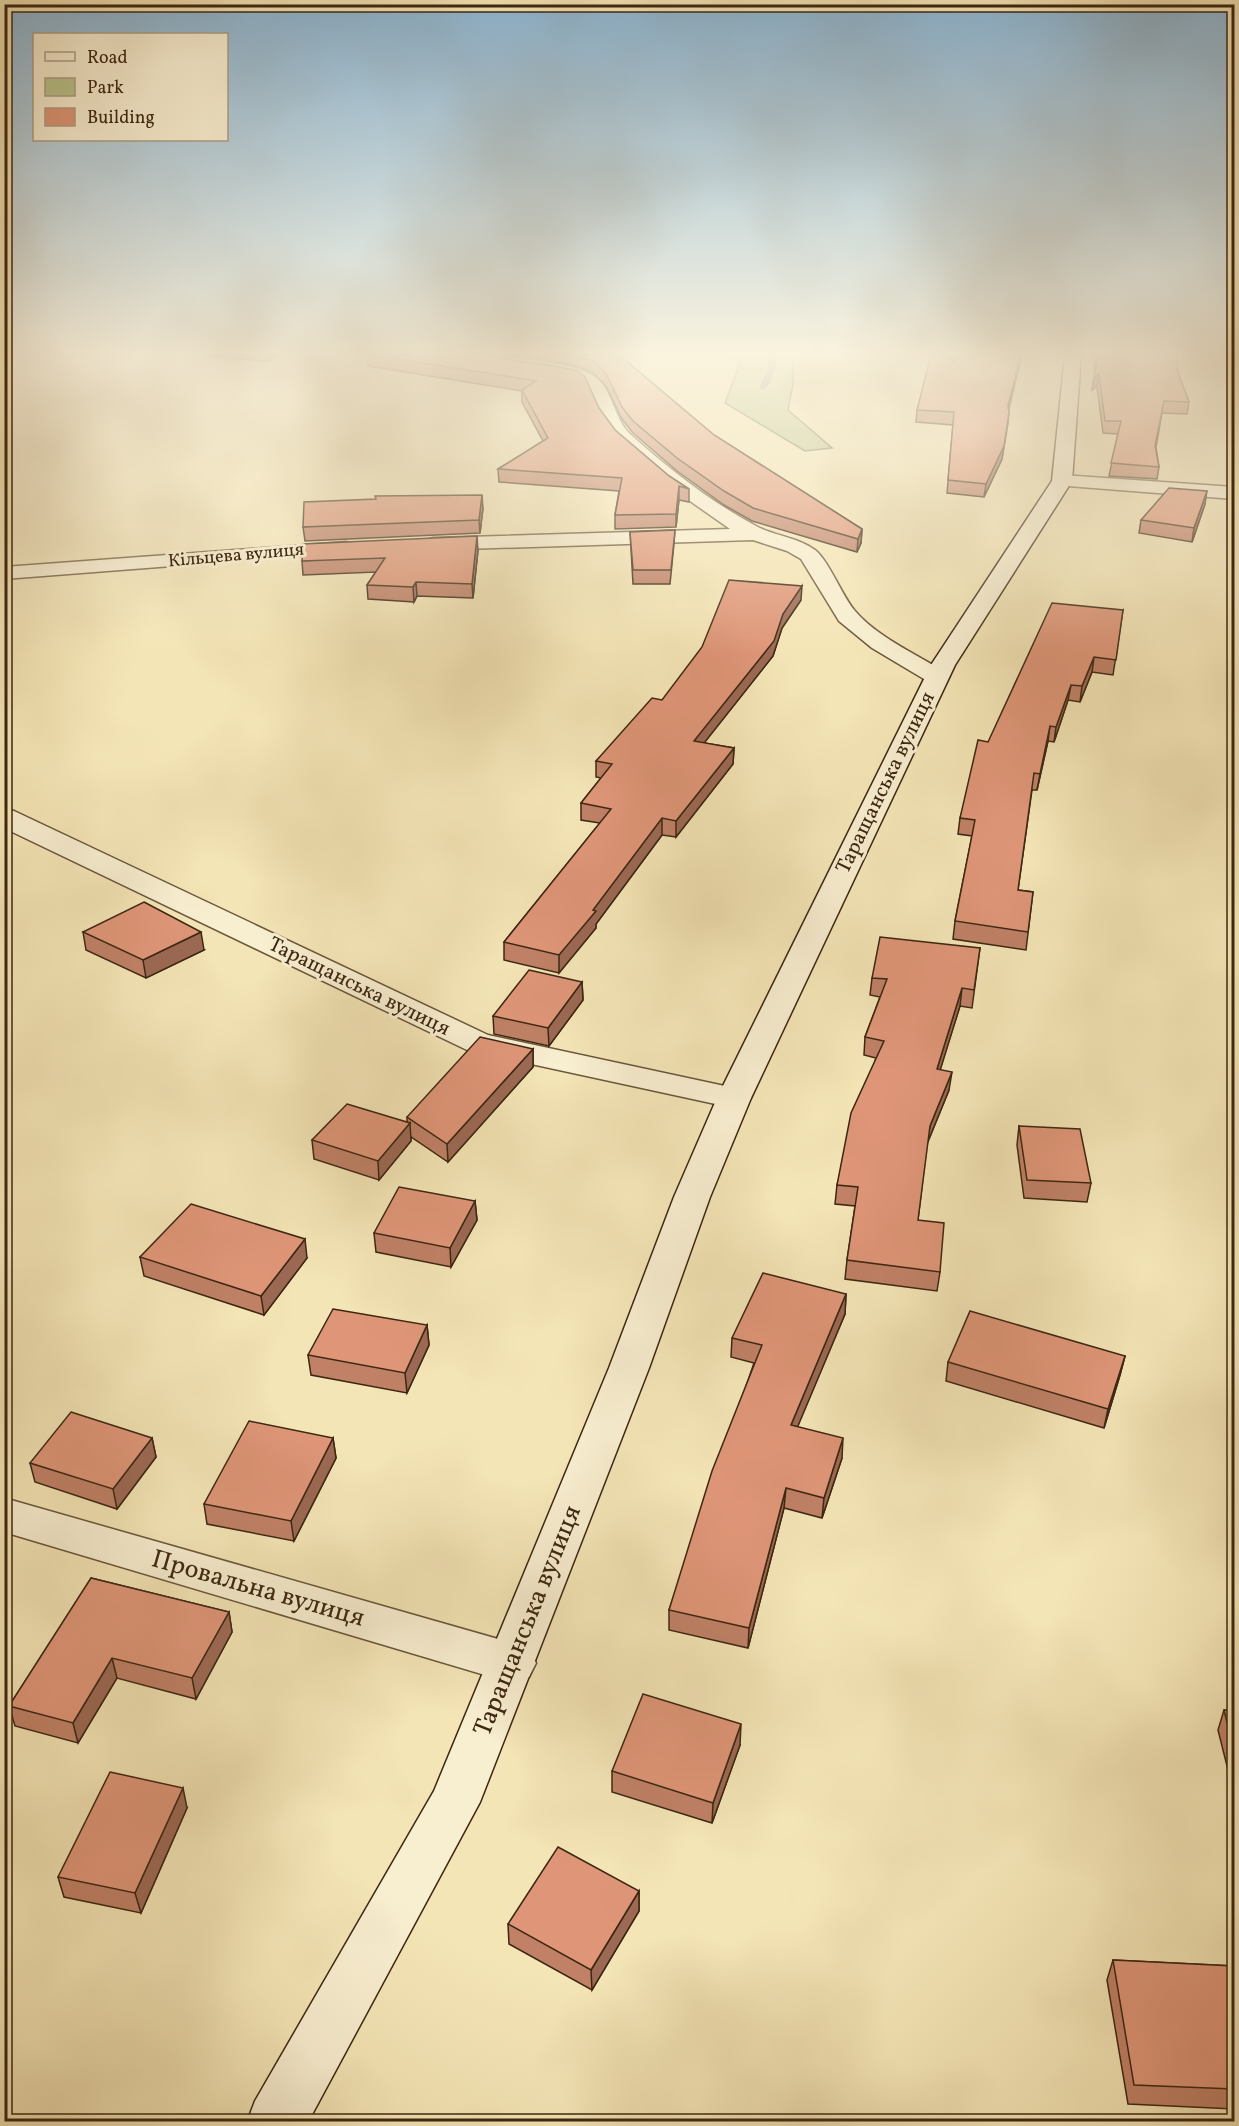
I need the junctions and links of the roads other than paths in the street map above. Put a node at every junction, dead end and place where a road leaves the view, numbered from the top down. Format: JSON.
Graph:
{"nodes":[{"id":1,"x":643,"y":454,"type":"edge"},
{"id":2,"x":1064,"y":454,"type":"edge"},
{"id":3,"x":1062,"y":481,"type":"junction"},
{"id":4,"x":1234,"y":493,"type":"edge"},
{"id":5,"x":755,"y":534,"type":"junction"},
{"id":6,"x":415,"y":545,"type":"edge"},
{"id":7,"x":371,"y":547,"type":"edge"},
{"id":8,"x":4,"y":573,"type":"edge"},
{"id":9,"x":937,"y":677,"type":"junction"},
{"id":10,"x":4,"y":817,"type":"edge"},
{"id":11,"x":734,"y":1098,"type":"junction"},
{"id":12,"x":4,"y":1515,"type":"edge"},
{"id":13,"x":512,"y":1663,"type":"junction"},
{"id":14,"x":276,"y":2121,"type":"edge"}],
"edges":[{"from":1,"to":5,"type":"street"},
{"from":2,"to":3,"type":"street","name":"Таращанська вулиця"},
{"from":3,"to":4,"type":"street"},
{"from":3,"to":9,"type":"street","name":"Таращанська вулиця"},
{"from":5,"to":6,"type":"street"},
{"from":5,"to":9,"type":"street"},
{"from":7,"to":8,"type":"street","name":"Кільцева вулиця"},
{"from":9,"to":11,"type":"street","name":"Таращанська вулиця"},
{"from":10,"to":11,"type":"street","name":"Таращанська вулиця"},
{"from":11,"to":13,"type":"street","name":"Таращанська вулиця"},
{"from":12,"to":13,"type":"street","name":"Провальна вулиця"},
{"from":13,"to":14,"type":"street","name":"Таращанська вулиця"}]}
